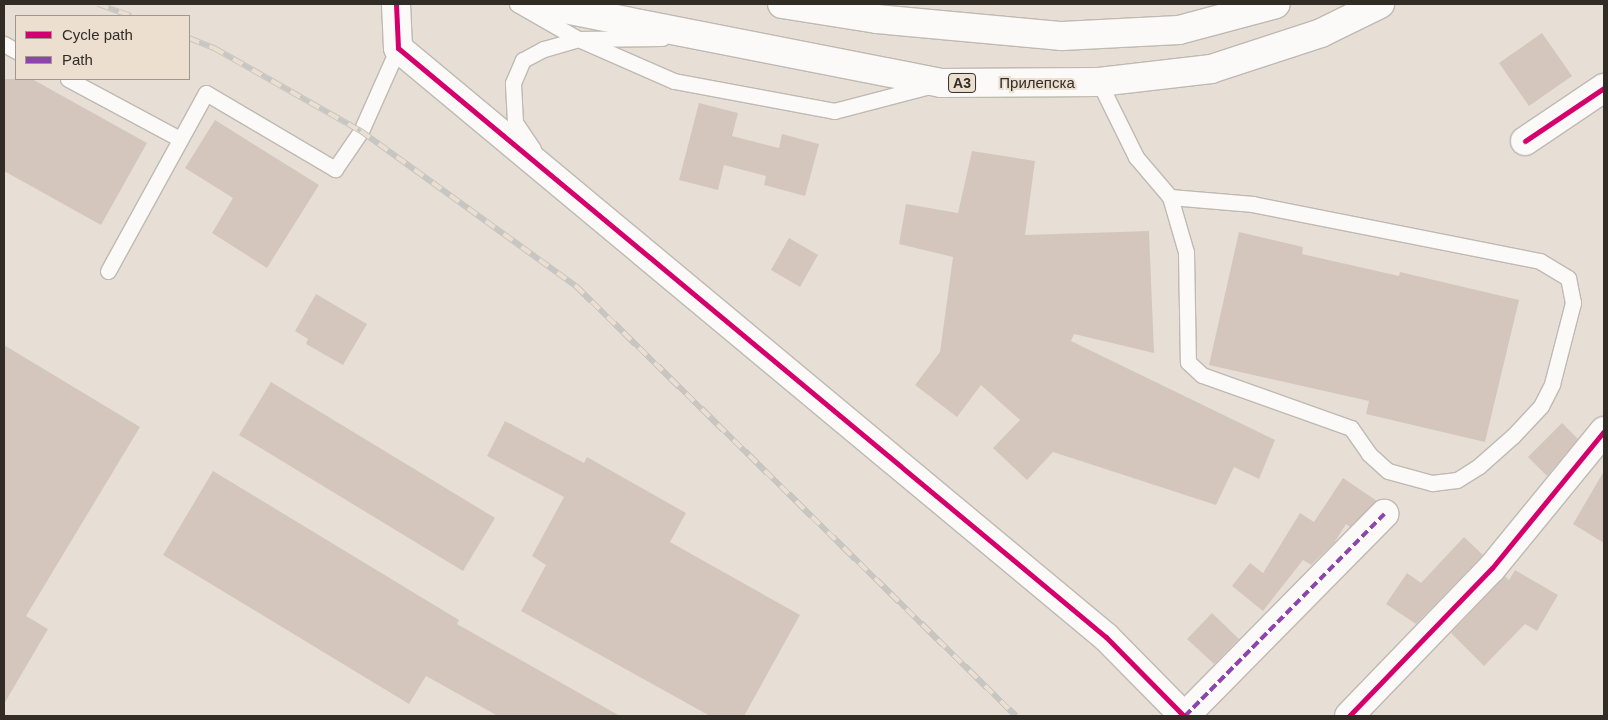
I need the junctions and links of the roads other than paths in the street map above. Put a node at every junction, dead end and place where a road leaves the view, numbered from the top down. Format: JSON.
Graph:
{"nodes":[{"id":1,"x":396,"y":4,"type":"edge"},
{"id":2,"x":517,"y":4,"type":"edge"},
{"id":3,"x":538,"y":4,"type":"edge"},
{"id":4,"x":782,"y":4,"type":"edge"},
{"id":5,"x":1276,"y":4,"type":"edge"},
{"id":6,"x":1380,"y":4,"type":"edge"},
{"id":7,"x":712,"y":37,"type":"junction"},
{"id":8,"x":578,"y":39,"type":"junction"},
{"id":9,"x":4,"y":44,"type":"edge"},
{"id":10,"x":398,"y":48,"type":"junction"},
{"id":11,"x":15,"y":50,"type":"edge"},
{"id":12,"x":70,"y":80,"type":"edge"},
{"id":13,"x":1099,"y":82,"type":"junction"},
{"id":14,"x":941,"y":83,"type":"junction"},
{"id":15,"x":1604,"y":88,"type":"edge"},
{"id":16,"x":180,"y":139,"type":"junction"},
{"id":17,"x":1526,"y":141,"type":"dead end"},
{"id":18,"x":1170,"y":198,"type":"junction"},
{"id":19,"x":594,"y":211,"type":"junction"},
{"id":20,"x":108,"y":271,"type":"dead end"},
{"id":21,"x":1604,"y":431,"type":"edge"},
{"id":22,"x":1384,"y":514,"type":"dead end"},
{"id":23,"x":1184,"y":716,"type":"edge"},
{"id":24,"x":1349,"y":716,"type":"edge"}],
"edges":[{"from":1,"to":10,"type":"street"},
{"from":2,"to":8,"type":"lane"},
{"from":3,"to":7,"type":"street","name":"Прилепска","number":"A3"},
{"from":4,"to":5,"type":"street"},
{"from":6,"to":13,"type":"street","name":"Прилепска","number":"A3"},
{"from":7,"to":8,"type":"lane"},
{"from":7,"to":14,"type":"street","name":"Прилепска","number":"A3"},
{"from":8,"to":14,"type":"lane"},
{"from":8,"to":19,"type":"lane"},
{"from":9,"to":11,"type":"lane"},
{"from":10,"to":16,"type":"lane"},
{"from":10,"to":19,"type":"street"},
{"from":12,"to":16,"type":"lane"},
{"from":13,"to":14,"type":"street","name":"Прилепска","number":"A3"},
{"from":13,"to":18,"type":"lane"},
{"from":15,"to":17,"type":"street"},
{"from":16,"to":20,"type":"lane"},
{"from":18,"to":18,"type":"lane"},
{"from":19,"to":23,"type":"street"},
{"from":21,"to":24,"type":"street"},
{"from":22,"to":23,"type":"street"}]}
